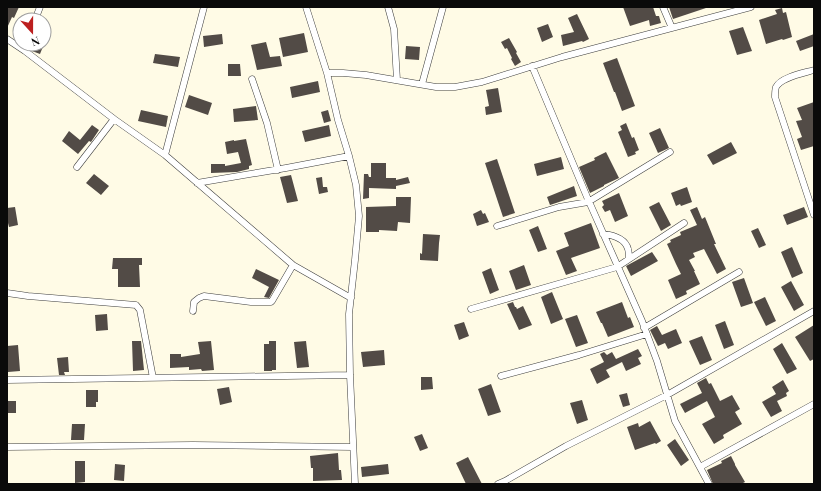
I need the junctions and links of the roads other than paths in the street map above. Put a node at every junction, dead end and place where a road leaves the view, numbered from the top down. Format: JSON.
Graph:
{"nodes":[{"id":1,"x":204,"y":7,"type":"edge"},
{"id":2,"x":306,"y":7,"type":"edge"},
{"id":3,"x":388,"y":7,"type":"edge"},
{"id":4,"x":443,"y":7,"type":"edge"},
{"id":5,"x":663,"y":7,"type":"edge"},
{"id":6,"x":751,"y":7,"type":"edge"},
{"id":7,"x":741,"y":8,"type":"edge"},
{"id":8,"x":672,"y":28,"type":"junction"},
{"id":9,"x":25,"y":52,"type":"edge"},
{"id":10,"x":532,"y":66,"type":"junction"},
{"id":11,"x":814,"y":70,"type":"edge"},
{"id":12,"x":326,"y":73,"type":"junction"},
{"id":13,"x":252,"y":79,"type":"dead end"},
{"id":14,"x":397,"y":80,"type":"junction"},
{"id":15,"x":422,"y":84,"type":"junction"},
{"id":16,"x":114,"y":119,"type":"junction"},
{"id":17,"x":670,"y":152,"type":"dead end"},
{"id":18,"x":165,"y":155,"type":"junction"},
{"id":19,"x":349,"y":156,"type":"junction"},
{"id":20,"x":77,"y":167,"type":"dead end"},
{"id":21,"x":278,"y":170,"type":"junction"},
{"id":22,"x":197,"y":183,"type":"junction"},
{"id":23,"x":588,"y":202,"type":"junction"},
{"id":24,"x":814,"y":215,"type":"edge"},
{"id":25,"x":684,"y":223,"type":"dead end"},
{"id":26,"x":497,"y":226,"type":"dead end"},
{"id":27,"x":603,"y":234,"type":"junction"},
{"id":28,"x":629,"y":259,"type":"junction"},
{"id":29,"x":293,"y":265,"type":"junction"},
{"id":30,"x":617,"y":267,"type":"junction"},
{"id":31,"x":739,"y":272,"type":"dead end"},
{"id":32,"x":7,"y":293,"type":"edge"},
{"id":33,"x":351,"y":298,"type":"junction"},
{"id":34,"x":471,"y":309,"type":"dead end"},
{"id":35,"x":193,"y":311,"type":"dead end"},
{"id":36,"x":814,"y":311,"type":"edge"},
{"id":37,"x":645,"y":331,"type":"junction"},
{"id":38,"x":350,"y":375,"type":"junction"},
{"id":39,"x":501,"y":376,"type":"dead end"},
{"id":40,"x":153,"y":378,"type":"junction"},
{"id":41,"x":7,"y":380,"type":"edge"},
{"id":42,"x":667,"y":394,"type":"junction"},
{"id":43,"x":814,"y":404,"type":"edge"},
{"id":44,"x":7,"y":447,"type":"edge"},
{"id":45,"x":353,"y":447,"type":"junction"},
{"id":46,"x":700,"y":467,"type":"junction"},
{"id":47,"x":355,"y":484,"type":"edge"},
{"id":48,"x":498,"y":484,"type":"edge"},
{"id":49,"x":709,"y":484,"type":"edge"}],
"edges":[{"from":1,"to":18,"type":"street"},
{"from":2,"to":12,"type":"street"},
{"from":3,"to":14,"type":"street"},
{"from":4,"to":15,"type":"street"},
{"from":5,"to":8,"type":"street"},
{"from":6,"to":7,"type":"street"},
{"from":7,"to":8,"type":"street"},
{"from":8,"to":10,"type":"street"},
{"from":9,"to":16,"type":"street"},
{"from":10,"to":15,"type":"street"},
{"from":10,"to":23,"type":"street"},
{"from":11,"to":24,"type":"street"},
{"from":12,"to":14,"type":"street"},
{"from":12,"to":19,"type":"street"},
{"from":13,"to":21,"type":"street"},
{"from":14,"to":15,"type":"street"},
{"from":16,"to":18,"type":"street"},
{"from":16,"to":20,"type":"street"},
{"from":17,"to":23,"type":"street"},
{"from":18,"to":22,"type":"street"},
{"from":19,"to":21,"type":"street"},
{"from":19,"to":33,"type":"street"},
{"from":21,"to":22,"type":"street"},
{"from":22,"to":29,"type":"street"},
{"from":23,"to":26,"type":"street"},
{"from":23,"to":27,"type":"street"},
{"from":25,"to":28,"type":"street"},
{"from":27,"to":28,"type":"street"},
{"from":27,"to":30,"type":"street"},
{"from":28,"to":30,"type":"street"},
{"from":29,"to":33,"type":"street"},
{"from":29,"to":35,"type":"street"},
{"from":30,"to":34,"type":"street"},
{"from":30,"to":37,"type":"street"},
{"from":31,"to":37,"type":"street"},
{"from":32,"to":40,"type":"street"},
{"from":33,"to":38,"type":"street"},
{"from":36,"to":42,"type":"street"},
{"from":37,"to":39,"type":"street"},
{"from":37,"to":42,"type":"street"},
{"from":38,"to":40,"type":"street"},
{"from":38,"to":45,"type":"street"},
{"from":40,"to":41,"type":"street"},
{"from":42,"to":46,"type":"street"},
{"from":42,"to":48,"type":"street"},
{"from":43,"to":46,"type":"street"},
{"from":44,"to":45,"type":"street"},
{"from":45,"to":47,"type":"street"},
{"from":46,"to":49,"type":"street"}]}
